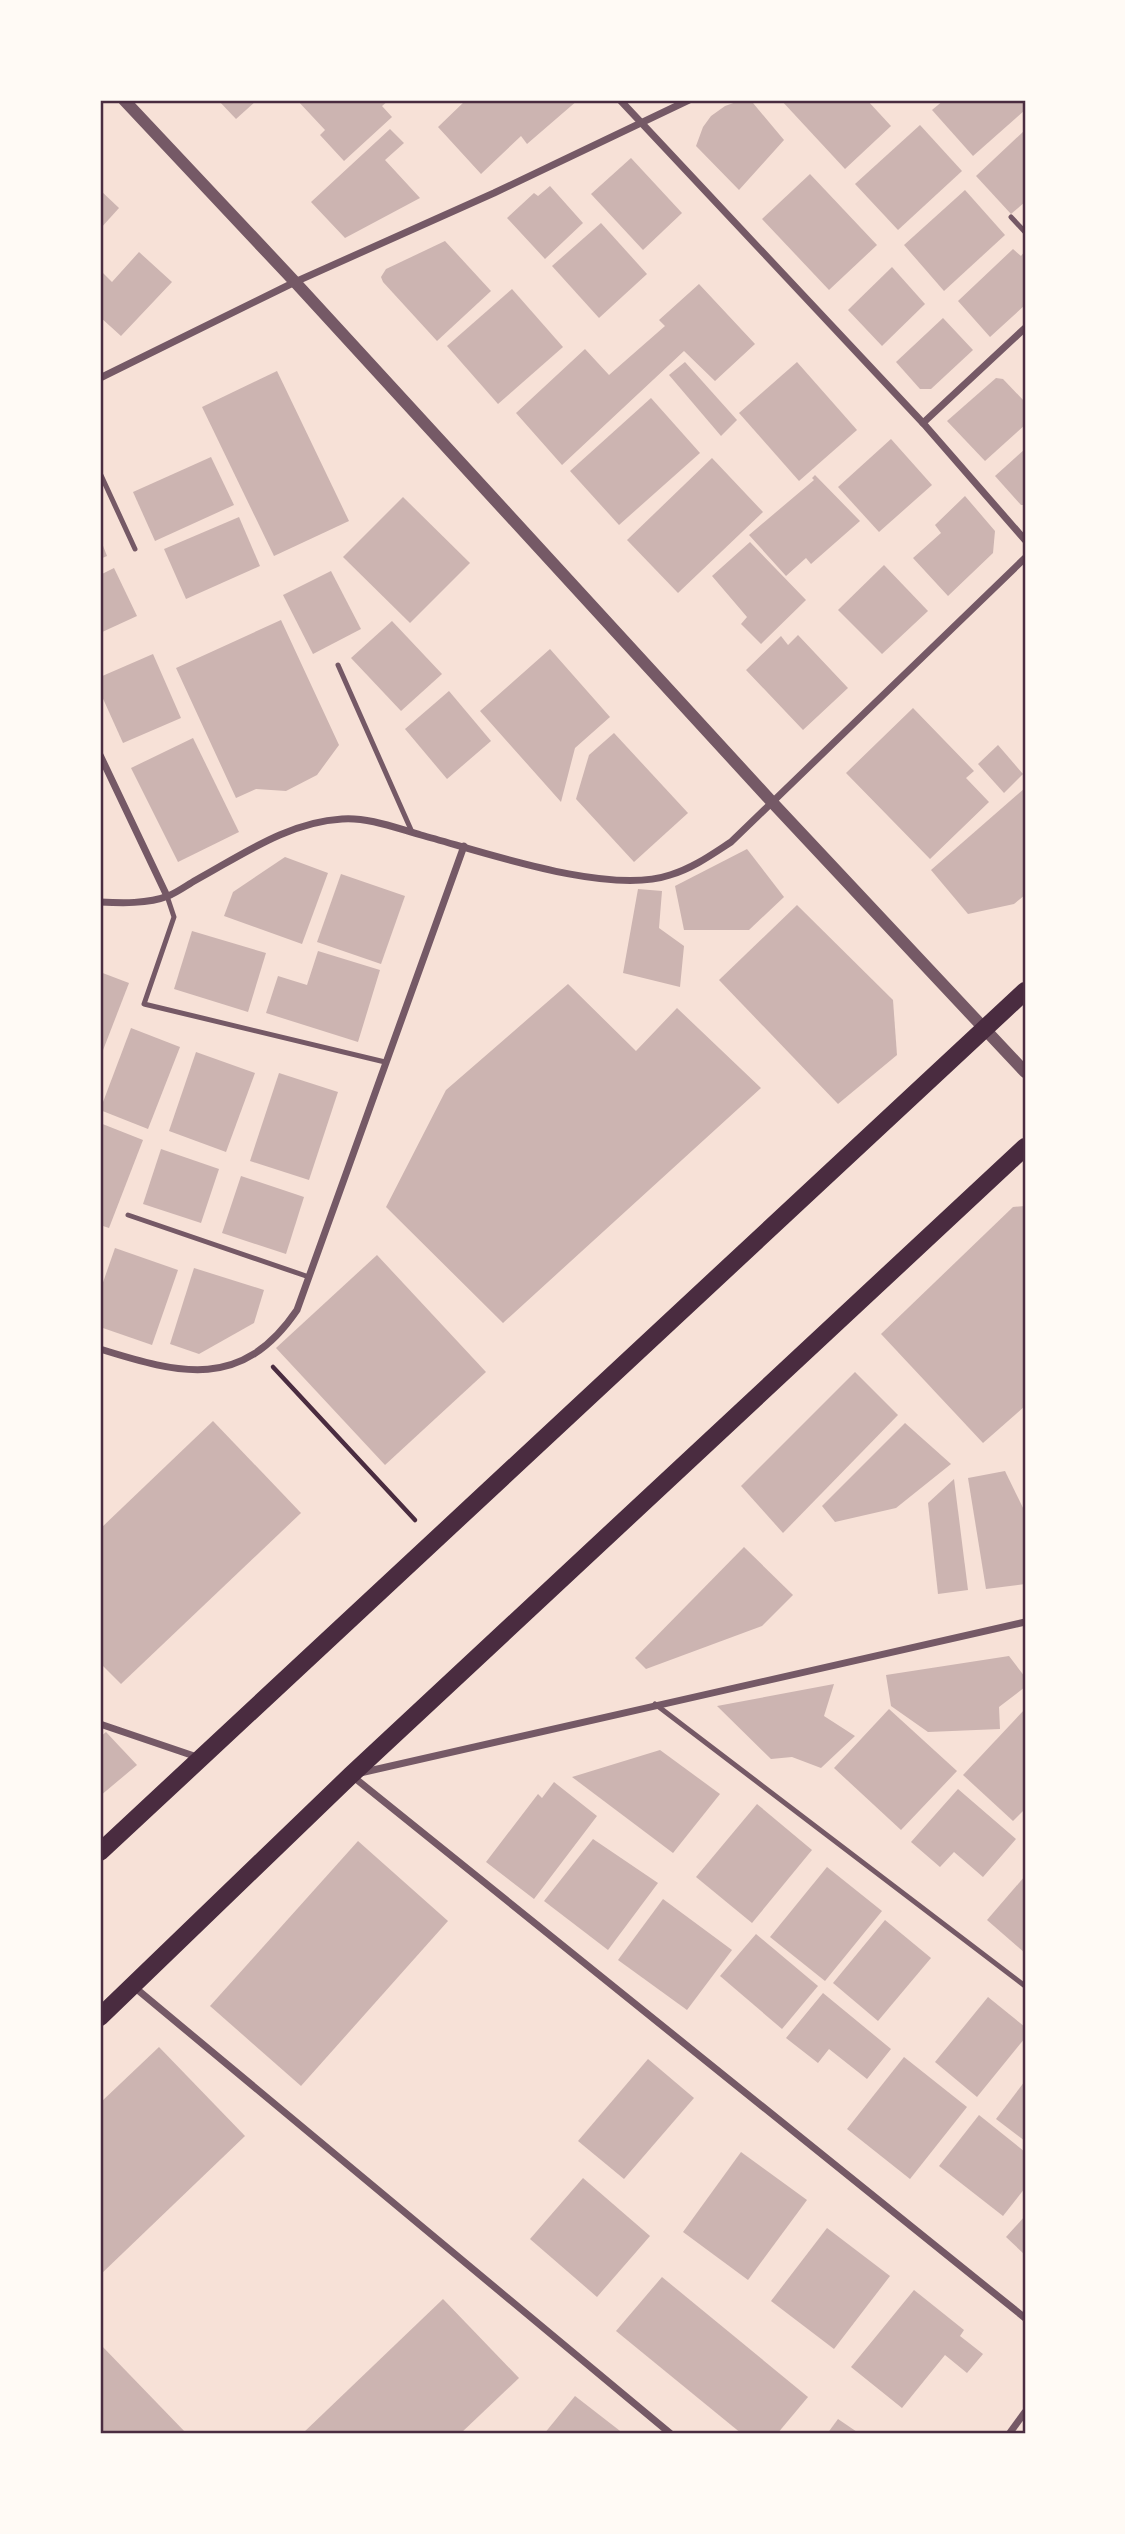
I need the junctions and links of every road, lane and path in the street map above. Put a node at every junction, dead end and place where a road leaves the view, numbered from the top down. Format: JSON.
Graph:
{"nodes":[{"id":1,"x":124,"y":100,"type":"edge"},
{"id":2,"x":620,"y":100,"type":"edge"},
{"id":3,"x":689,"y":100,"type":"edge"},
{"id":4,"x":642,"y":123,"type":"junction"},
{"id":5,"x":1012,"y":217,"type":"dead end"},
{"id":6,"x":1025,"y":232,"type":"edge"},
{"id":7,"x":295,"y":282,"type":"junction"},
{"id":8,"x":1025,"y":328,"type":"edge"},
{"id":9,"x":100,"y":378,"type":"edge"},
{"id":10,"x":923,"y":423,"type":"junction"},
{"id":11,"x":100,"y":474,"type":"edge"},
{"id":12,"x":1025,"y":540,"type":"edge"},
{"id":13,"x":135,"y":549,"type":"dead end"},
{"id":14,"x":1025,"y":558,"type":"edge"},
{"id":15,"x":338,"y":665,"type":"dead end"},
{"id":16,"x":100,"y":755,"type":"edge"},
{"id":17,"x":771,"y":801,"type":"junction"},
{"id":18,"x":412,"y":832,"type":"junction"},
{"id":19,"x":464,"y":846,"type":"junction"},
{"id":20,"x":167,"y":896,"type":"junction"},
{"id":21,"x":100,"y":902,"type":"edge"},
{"id":22,"x":1025,"y":991,"type":"edge"},
{"id":23,"x":985,"y":1028,"type":"junction"},
{"id":24,"x":385,"y":1062,"type":"junction"},
{"id":25,"x":1025,"y":1072,"type":"edge"},
{"id":26,"x":1025,"y":1147,"type":"edge"},
{"id":27,"x":128,"y":1215,"type":"dead end"},
{"id":28,"x":309,"y":1278,"type":"junction"},
{"id":29,"x":100,"y":1349,"type":"edge"},
{"id":30,"x":258,"y":1351,"type":"junction"},
{"id":31,"x":434,"y":1541,"type":"junction"},
{"id":32,"x":1025,"y":1622,"type":"edge"},
{"id":33,"x":655,"y":1704,"type":"junction"},
{"id":34,"x":100,"y":1724,"type":"edge"},
{"id":35,"x":200,"y":1759,"type":"junction"},
{"id":36,"x":351,"y":1775,"type":"junction"},
{"id":37,"x":100,"y":1852,"type":"edge"},
{"id":38,"x":132,"y":1985,"type":"junction"},
{"id":39,"x":1025,"y":1986,"type":"edge"},
{"id":40,"x":100,"y":2017,"type":"edge"},
{"id":41,"x":1025,"y":2318,"type":"edge"},
{"id":42,"x":1025,"y":2412,"type":"edge"},
{"id":43,"x":671,"y":2434,"type":"edge"},
{"id":44,"x":1009,"y":2434,"type":"edge"}],
"edges":[{"from":1,"to":7,"type":"street"},
{"from":2,"to":4,"type":"street"},
{"from":3,"to":4,"type":"street"},
{"from":4,"to":7,"type":"street"},
{"from":4,"to":10,"type":"street"},
{"from":5,"to":6,"type":"lane"},
{"from":7,"to":9,"type":"street"},
{"from":7,"to":17,"type":"street"},
{"from":8,"to":10,"type":"street"},
{"from":10,"to":12,"type":"street"},
{"from":11,"to":13,"type":"lane"},
{"from":14,"to":17,"type":"street"},
{"from":15,"to":18,"type":"lane"},
{"from":16,"to":20,"type":"street"},
{"from":17,"to":19,"type":"street"},
{"from":17,"to":23,"type":"street"},
{"from":18,"to":19,"type":"street"},
{"from":18,"to":20,"type":"street"},
{"from":19,"to":24,"type":"street"},
{"from":20,"to":21,"type":"street"},
{"from":20,"to":24,"type":"lane"},
{"from":22,"to":23,"type":"main road"},
{"from":23,"to":25,"type":"street"},
{"from":23,"to":31,"type":"main road"},
{"from":24,"to":28,"type":"street"},
{"from":26,"to":36,"type":"main road"},
{"from":27,"to":28,"type":"lane"},
{"from":28,"to":30,"type":"street"},
{"from":29,"to":30,"type":"street"},
{"from":30,"to":31,"type":"path"},
{"from":31,"to":35,"type":"main road"},
{"from":32,"to":33,"type":"street"},
{"from":33,"to":36,"type":"street"},
{"from":33,"to":39,"type":"lane"},
{"from":34,"to":35,"type":"street"},
{"from":35,"to":37,"type":"main road"},
{"from":36,"to":38,"type":"main road"},
{"from":36,"to":41,"type":"street"},
{"from":38,"to":40,"type":"main road"},
{"from":38,"to":43,"type":"street"},
{"from":42,"to":44,"type":"street"}]}
